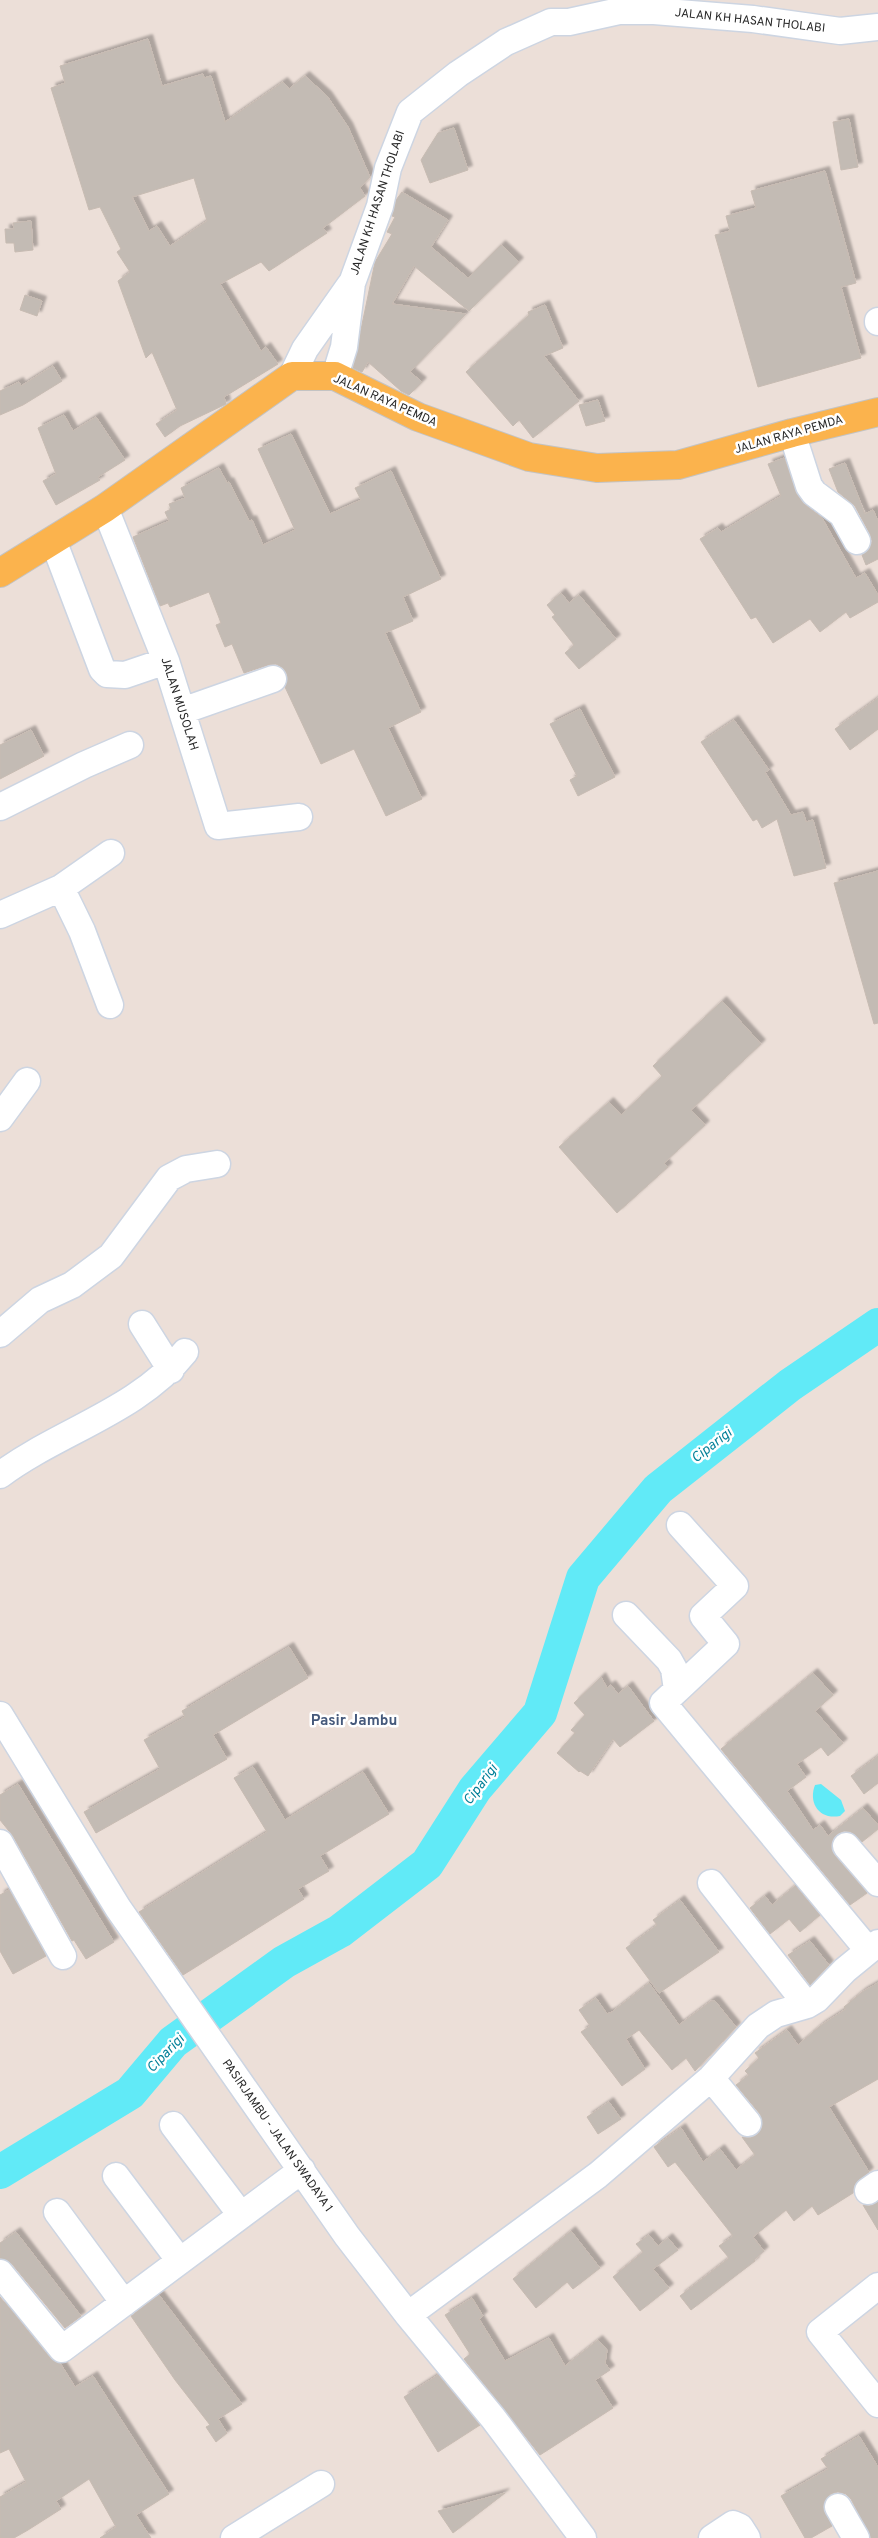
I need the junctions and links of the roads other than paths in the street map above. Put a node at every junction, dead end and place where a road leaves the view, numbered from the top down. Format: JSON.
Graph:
{"nodes":[{"id":1,"x":878,"y":27,"type":"edge"},
{"id":2,"x":352,"y":283,"type":"junction"},
{"id":3,"x":292,"y":376,"type":"junction"},
{"id":4,"x":335,"y":376,"type":"junction"},
{"id":5,"x":878,"y":412,"type":"edge"},
{"id":6,"x":792,"y":433,"type":"junction"},
{"id":7,"x":105,"y":508,"type":"junction"},
{"id":8,"x":53,"y":540,"type":"junction"},
{"id":9,"x":857,"y":542,"type":"dead end"},
{"id":10,"x":0,"y":574,"type":"edge"},
{"id":11,"x":166,"y":661,"type":"junction"},
{"id":12,"x":272,"y":679,"type":"dead end"},
{"id":13,"x":182,"y":711,"type":"junction"},
{"id":14,"x":130,"y":745,"type":"dead end"},
{"id":15,"x":0,"y":808,"type":"edge"},
{"id":16,"x":299,"y":817,"type":"dead end"},
{"id":17,"x":111,"y":854,"type":"dead end"},
{"id":18,"x":61,"y":888,"type":"junction"},
{"id":19,"x":0,"y":915,"type":"edge"},
{"id":20,"x":110,"y":1005,"type":"dead end"},
{"id":21,"x":27,"y":1081,"type":"dead end"},
{"id":22,"x":0,"y":1118,"type":"edge"},
{"id":23,"x":217,"y":1164,"type":"dead end"},
{"id":24,"x":142,"y":1324,"type":"dead end"},
{"id":25,"x":0,"y":1334,"type":"edge"},
{"id":26,"x":0,"y":1475,"type":"edge"},
{"id":27,"x":680,"y":1525,"type":"dead end"},
{"id":28,"x":626,"y":1615,"type":"dead end"},
{"id":29,"x":677,"y":1690,"type":"junction"},
{"id":30,"x":0,"y":1715,"type":"edge"},
{"id":31,"x":846,"y":1846,"type":"dead end"},
{"id":32,"x":3,"y":1856,"type":"edge"},
{"id":33,"x":711,"y":1883,"type":"dead end"},
{"id":34,"x":878,"y":1883,"type":"edge"},
{"id":35,"x":873,"y":1946,"type":"edge"},
{"id":36,"x":63,"y":1956,"type":"dead end"},
{"id":37,"x":808,"y":2005,"type":"junction"},
{"id":38,"x":711,"y":2078,"type":"junction"},
{"id":39,"x":748,"y":2123,"type":"dead end"},
{"id":40,"x":173,"y":2126,"type":"dead end"},
{"id":41,"x":302,"y":2170,"type":"junction"},
{"id":42,"x":116,"y":2176,"type":"dead end"},
{"id":43,"x":57,"y":2212,"type":"dead end"},
{"id":44,"x":242,"y":2215,"type":"junction"},
{"id":45,"x":180,"y":2261,"type":"junction"},
{"id":46,"x":0,"y":2273,"type":"edge"},
{"id":47,"x":878,"y":2286,"type":"edge"},
{"id":48,"x":124,"y":2303,"type":"junction"},
{"id":49,"x":408,"y":2316,"type":"junction"},
{"id":50,"x":878,"y":2404,"type":"edge"},
{"id":51,"x":321,"y":2484,"type":"dead end"},
{"id":52,"x":838,"y":2507,"type":"dead end"},
{"id":53,"x":234,"y":2538,"type":"edge"},
{"id":54,"x":583,"y":2538,"type":"edge"},
{"id":55,"x":712,"y":2538,"type":"edge"},
{"id":56,"x":747,"y":2538,"type":"edge"},
{"id":57,"x":856,"y":2538,"type":"edge"}],
"edges":[{"from":1,"to":2,"type":"street","name":"JALAN KH HASAN THOLABI"},
{"from":2,"to":3,"type":"street","name":"JALAN KH HASAN THOLABI"},
{"from":2,"to":4,"type":"street","name":"JALAN KH HASAN THOLABI"},
{"from":3,"to":4,"type":"main road","name":"JALAN RAYA PEMDA"},
{"from":3,"to":7,"type":"main road"},
{"from":4,"to":6,"type":"main road","name":"JALAN RAYA PEMDA"},
{"from":5,"to":6,"type":"main road","name":"JALAN RAYA PEMDA"},
{"from":6,"to":9,"type":"street"},
{"from":7,"to":8,"type":"main road"},
{"from":7,"to":11,"type":"street","name":"JALAN MUSOLAH"},
{"from":8,"to":10,"type":"main road"},
{"from":8,"to":11,"type":"street"},
{"from":11,"to":13,"type":"street","name":"JALAN MUSOLAH"},
{"from":12,"to":13,"type":"street"},
{"from":13,"to":16,"type":"street","name":"JALAN MUSOLAH"},
{"from":14,"to":15,"type":"street"},
{"from":17,"to":18,"type":"street"},
{"from":18,"to":19,"type":"street"},
{"from":18,"to":20,"type":"street"},
{"from":21,"to":22,"type":"street"},
{"from":23,"to":25,"type":"street"},
{"from":24,"to":26,"type":"street"},
{"from":27,"to":29,"type":"street"},
{"from":28,"to":29,"type":"street"},
{"from":29,"to":35,"type":"street"},
{"from":30,"to":41,"type":"street","name":"PASIRJAMBU - JALAN SWADAYA 1"},
{"from":31,"to":34,"type":"street"},
{"from":32,"to":36,"type":"street"},
{"from":33,"to":37,"type":"street"},
{"from":35,"to":37,"type":"street"},
{"from":37,"to":38,"type":"street"},
{"from":38,"to":39,"type":"street"},
{"from":38,"to":49,"type":"street"},
{"from":40,"to":44,"type":"street"},
{"from":41,"to":44,"type":"street"},
{"from":41,"to":49,"type":"street","name":"PASIRJAMBU - JALAN SWADAYA 1"},
{"from":42,"to":45,"type":"street"},
{"from":43,"to":48,"type":"street"},
{"from":44,"to":45,"type":"street"},
{"from":45,"to":48,"type":"street"},
{"from":46,"to":48,"type":"street"},
{"from":47,"to":50,"type":"street"},
{"from":49,"to":54,"type":"street","name":"PASIRJAMBU - JALAN SWADAYA 1"},
{"from":51,"to":53,"type":"street"},
{"from":52,"to":57,"type":"street"},
{"from":55,"to":56,"type":"street"}]}
